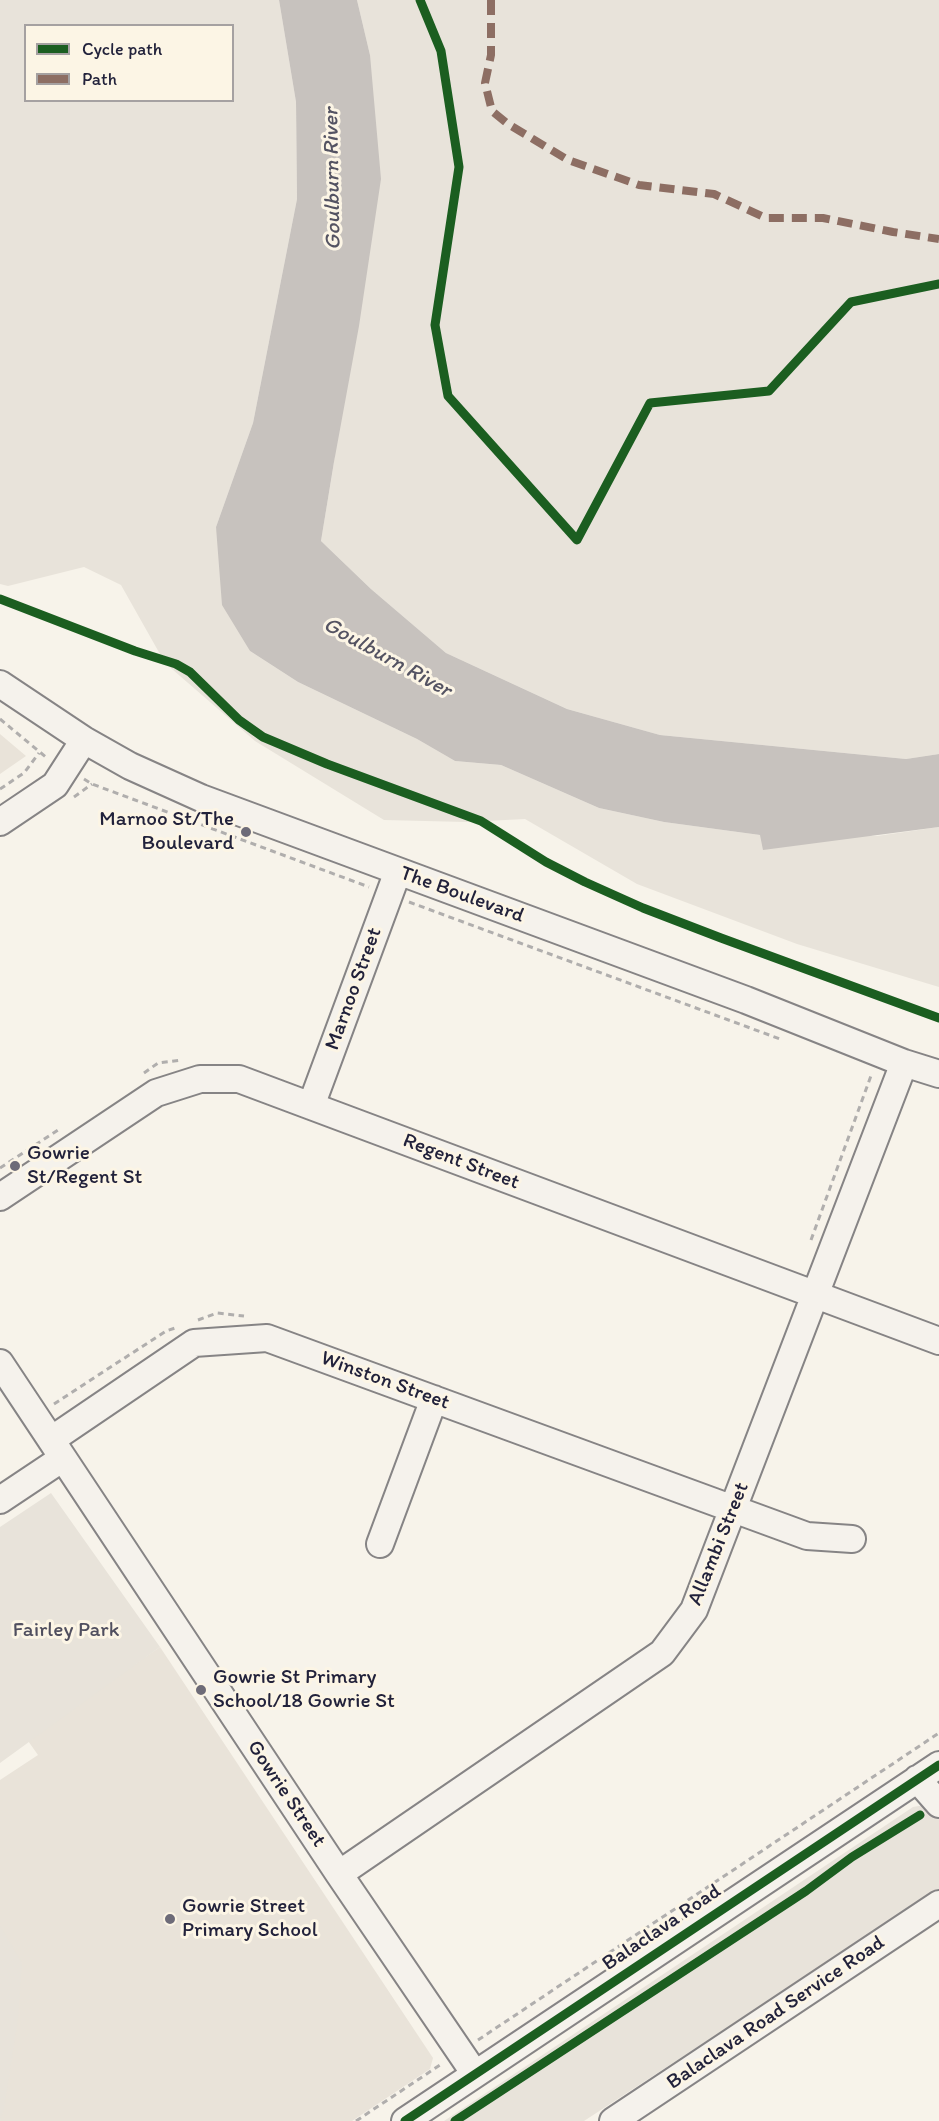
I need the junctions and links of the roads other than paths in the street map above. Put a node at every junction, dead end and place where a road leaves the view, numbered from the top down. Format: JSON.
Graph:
{"nodes":[{"id":1,"x":0,"y":684,"type":"edge"},
{"id":2,"x":84,"y":740,"type":"junction"},
{"id":3,"x":0,"y":822,"type":"edge"},
{"id":4,"x":398,"y":871,"type":"junction"},
{"id":5,"x":904,"y":1063,"type":"junction"},
{"id":6,"x":939,"y":1074,"type":"edge"},
{"id":7,"x":311,"y":1106,"type":"junction"},
{"id":8,"x":0,"y":1197,"type":"edge"},
{"id":9,"x":815,"y":1295,"type":"junction"},
{"id":10,"x":939,"y":1341,"type":"edge"},
{"id":11,"x":0,"y":1363,"type":"edge"},
{"id":12,"x":434,"y":1400,"type":"junction"},
{"id":13,"x":57,"y":1449,"type":"junction"},
{"id":14,"x":0,"y":1500,"type":"edge"},
{"id":15,"x":733,"y":1509,"type":"junction"},
{"id":16,"x":852,"y":1539,"type":"dead end"},
{"id":17,"x":380,"y":1544,"type":"dead end"},
{"id":18,"x":939,"y":1765,"type":"edge"},
{"id":19,"x":917,"y":1779,"type":"junction"},
{"id":20,"x":939,"y":1803,"type":"edge"},
{"id":21,"x":339,"y":1874,"type":"junction"},
{"id":22,"x":939,"y":1904,"type":"edge"},
{"id":23,"x":475,"y":2074,"type":"junction"},
{"id":24,"x":405,"y":2121,"type":"edge"},
{"id":25,"x":613,"y":2121,"type":"edge"}],
"edges":[{"from":1,"to":2,"type":"street","name":"The Boulevard"},
{"from":2,"to":3,"type":"street"},
{"from":2,"to":4,"type":"street","name":"The Boulevard"},
{"from":4,"to":5,"type":"street","name":"The Boulevard"},
{"from":4,"to":7,"type":"street","name":"Marnoo Street"},
{"from":5,"to":6,"type":"street","name":"The Boulevard"},
{"from":5,"to":9,"type":"street","name":"Allambi Street"},
{"from":7,"to":8,"type":"street","name":"Regent Street"},
{"from":7,"to":9,"type":"street","name":"Regent Street"},
{"from":9,"to":10,"type":"street","name":"Regent Street"},
{"from":9,"to":15,"type":"street","name":"Allambi Street"},
{"from":11,"to":13,"type":"street","name":"Gowrie Street"},
{"from":12,"to":13,"type":"street","name":"Winston Street"},
{"from":12,"to":15,"type":"street","name":"Winston Street"},
{"from":12,"to":17,"type":"street"},
{"from":13,"to":14,"type":"street","name":"Winston Street"},
{"from":13,"to":21,"type":"street","name":"Gowrie Street"},
{"from":15,"to":16,"type":"street","name":"Winston Street"},
{"from":15,"to":21,"type":"street","name":"Allambi Street"},
{"from":18,"to":19,"type":"street","name":"Balaclava Road"},
{"from":19,"to":20,"type":"street"},
{"from":19,"to":23,"type":"street","name":"Balaclava Road"},
{"from":21,"to":23,"type":"street","name":"Gowrie Street"},
{"from":22,"to":25,"type":"street","name":"Balaclava Road Service Road"},
{"from":23,"to":24,"type":"street","name":"Balaclava Road"}]}
